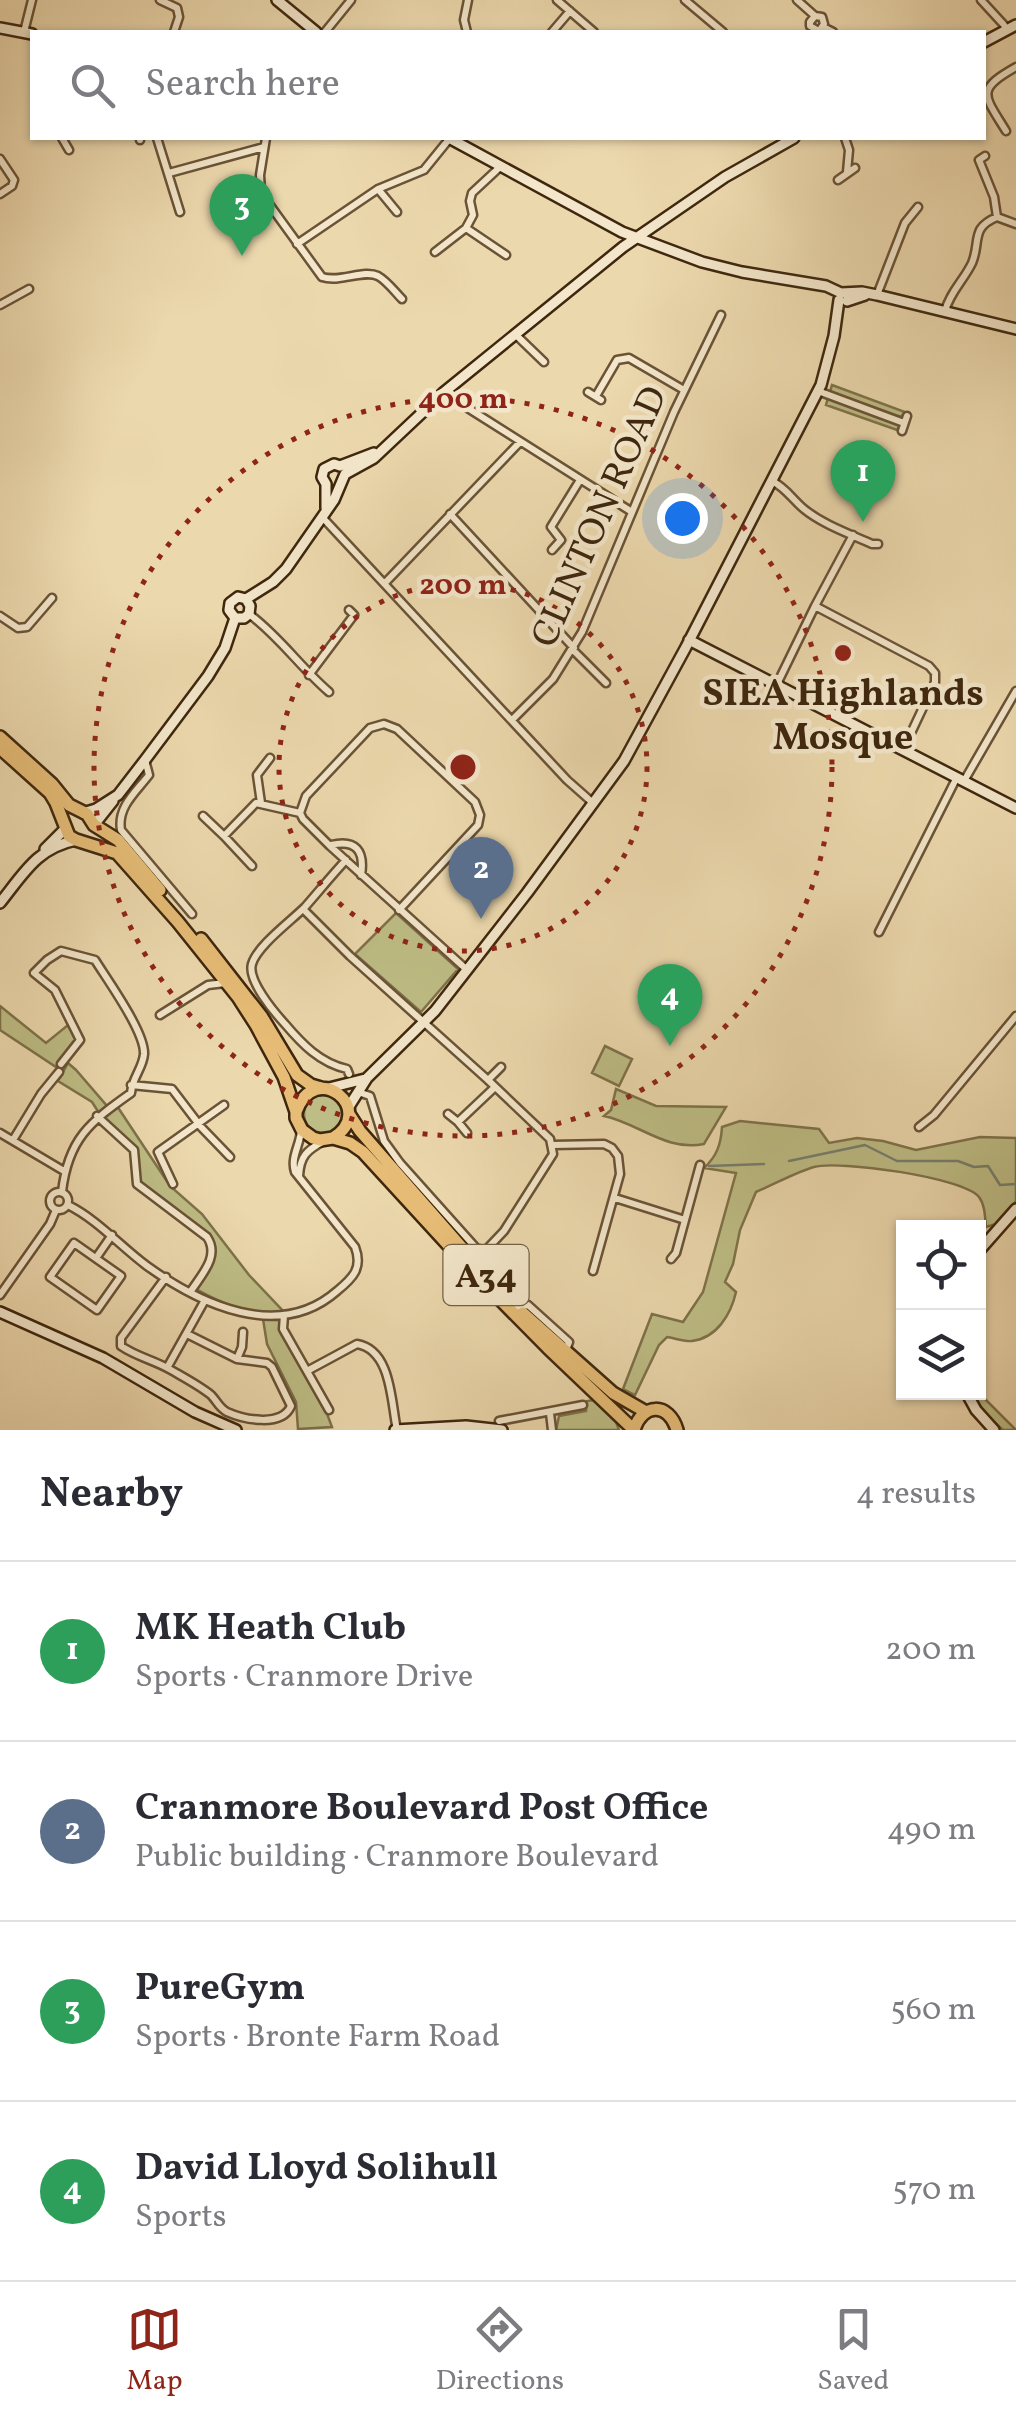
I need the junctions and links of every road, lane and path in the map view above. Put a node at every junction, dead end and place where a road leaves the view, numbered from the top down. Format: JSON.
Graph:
{"nodes":[{"id":1,"x":32,"y":0,"type":"edge"},
{"id":2,"x":160,"y":0,"type":"edge"},
{"id":3,"x":277,"y":0,"type":"edge"},
{"id":4,"x":351,"y":0,"type":"edge"},
{"id":5,"x":468,"y":0,"type":"edge"},
{"id":6,"x":557,"y":0,"type":"edge"},
{"id":7,"x":685,"y":0,"type":"edge"},
{"id":8,"x":797,"y":0,"type":"edge"},
{"id":9,"x":981,"y":0,"type":"edge"},
{"id":10,"x":570,"y":11,"type":"junction"},
{"id":11,"x":814,"y":16,"type":"junction"},
{"id":12,"x":1016,"y":25,"type":"edge"},
{"id":13,"x":810,"y":26,"type":"junction"},
{"id":14,"x":824,"y":27,"type":"junction"},
{"id":15,"x":0,"y":28,"type":"edge"},
{"id":16,"x":175,"y":30,"type":"edge"},
{"id":17,"x":314,"y":30,"type":"edge"},
{"id":18,"x":327,"y":30,"type":"edge"},
{"id":19,"x":466,"y":30,"type":"edge"},
{"id":20,"x":554,"y":30,"type":"edge"},
{"id":21,"x":592,"y":30,"type":"edge"},
{"id":22,"x":721,"y":30,"type":"edge"},
{"id":23,"x":805,"y":30,"type":"edge"},
{"id":24,"x":829,"y":30,"type":"edge"},
{"id":25,"x":1006,"y":30,"type":"junction"},
{"id":26,"x":28,"y":33,"type":"edge"},
{"id":27,"x":986,"y":41,"type":"edge"},
{"id":28,"x":1016,"y":67,"type":"edge"},
{"id":29,"x":1010,"y":120,"type":"dead end"},
{"id":30,"x":63,"y":140,"type":"edge"},
{"id":31,"x":159,"y":140,"type":"edge"},
{"id":32,"x":448,"y":140,"type":"edge"},
{"id":33,"x":454,"y":140,"type":"edge"},
{"id":34,"x":790,"y":140,"type":"edge"},
{"id":35,"x":846,"y":140,"type":"edge"},
{"id":36,"x":266,"y":142,"type":"edge"},
{"id":37,"x":68,"y":150,"type":"dead end"},
{"id":38,"x":985,"y":156,"type":"dead end"},
{"id":39,"x":0,"y":159,"type":"edge"},
{"id":40,"x":501,"y":166,"type":"junction"},
{"id":41,"x":169,"y":173,"type":"junction"},
{"id":42,"x":838,"y":180,"type":"dead end"},
{"id":43,"x":378,"y":189,"type":"junction"},
{"id":44,"x":0,"y":194,"type":"edge"},
{"id":45,"x":163,"y":206,"type":"dead end"},
{"id":46,"x":918,"y":207,"type":"dead end"},
{"id":47,"x":676,"y":209,"type":"junction"},
{"id":48,"x":398,"y":213,"type":"dead end"},
{"id":49,"x":997,"y":217,"type":"junction"},
{"id":50,"x":1016,"y":224,"type":"edge"},
{"id":51,"x":611,"y":226,"type":"junction"},
{"id":52,"x":466,"y":228,"type":"junction"},
{"id":53,"x":636,"y":237,"type":"junction"},
{"id":54,"x":297,"y":244,"type":"junction"},
{"id":55,"x":663,"y":246,"type":"junction"},
{"id":56,"x":435,"y":252,"type":"dead end"},
{"id":57,"x":616,"y":252,"type":"junction"},
{"id":58,"x":500,"y":255,"type":"dead end"},
{"id":59,"x":29,"y":289,"type":"dead end"},
{"id":60,"x":872,"y":294,"type":"junction"},
{"id":61,"x":843,"y":298,"type":"junction"},
{"id":62,"x":2,"y":302,"type":"edge"},
{"id":63,"x":402,"y":302,"type":"dead end"},
{"id":64,"x":944,"y":313,"type":"junction"},
{"id":65,"x":727,"y":328,"type":"dead end"},
{"id":66,"x":1016,"y":329,"type":"edge"},
{"id":67,"x":514,"y":333,"type":"junction"},
{"id":68,"x":544,"y":362,"type":"dead end"},
{"id":69,"x":684,"y":390,"type":"junction"},
{"id":70,"x":818,"y":391,"type":"junction"},
{"id":71,"x":443,"y":392,"type":"junction"},
{"id":72,"x":588,"y":392,"type":"dead end"},
{"id":73,"x":904,"y":423,"type":"dead end"},
{"id":74,"x":520,"y":442,"type":"junction"},
{"id":75,"x":343,"y":470,"type":"junction"},
{"id":76,"x":580,"y":480,"type":"junction"},
{"id":77,"x":772,"y":481,"type":"junction"},
{"id":78,"x":326,"y":484,"type":"junction"},
{"id":79,"x":339,"y":486,"type":"junction"},
{"id":80,"x":632,"y":512,"type":"junction"},
{"id":81,"x":450,"y":514,"type":"junction"},
{"id":82,"x":324,"y":515,"type":"junction"},
{"id":83,"x":853,"y":535,"type":"junction"},
{"id":84,"x":878,"y":544,"type":"dead end"},
{"id":85,"x":552,"y":550,"type":"dead end"},
{"id":86,"x":385,"y":583,"type":"junction"},
{"id":87,"x":52,"y":598,"type":"dead end"},
{"id":88,"x":246,"y":599,"type":"junction"},
{"id":89,"x":815,"y":606,"type":"junction"},
{"id":90,"x":348,"y":610,"type":"dead end"},
{"id":91,"x":249,"y":614,"type":"junction"},
{"id":92,"x":0,"y":616,"type":"edge"},
{"id":93,"x":235,"y":618,"type":"junction"},
{"id":94,"x":689,"y":640,"type":"junction"},
{"id":95,"x":573,"y":649,"type":"junction"},
{"id":96,"x":308,"y":675,"type":"junction"},
{"id":97,"x":606,"y":683,"type":"dead end"},
{"id":98,"x":777,"y":684,"type":"junction"},
{"id":99,"x":328,"y":692,"type":"dead end"},
{"id":100,"x":1016,"y":692,"type":"edge"},
{"id":101,"x":512,"y":720,"type":"junction"},
{"id":102,"x":0,"y":737,"type":"edge"},
{"id":103,"x":0,"y":748,"type":"edge"},
{"id":104,"x":902,"y":750,"type":"junction"},
{"id":105,"x":270,"y":758,"type":"dead end"},
{"id":106,"x":146,"y":760,"type":"junction"},
{"id":107,"x":961,"y":779,"type":"junction"},
{"id":108,"x":118,"y":795,"type":"junction"},
{"id":109,"x":261,"y":802,"type":"junction"},
{"id":110,"x":593,"y":803,"type":"junction"},
{"id":111,"x":110,"y":805,"type":"junction"},
{"id":112,"x":1016,"y":808,"type":"edge"},
{"id":113,"x":82,"y":813,"type":"junction"},
{"id":114,"x":300,"y":813,"type":"junction"},
{"id":115,"x":203,"y":816,"type":"dead end"},
{"id":116,"x":94,"y":825,"type":"junction"},
{"id":117,"x":66,"y":827,"type":"junction"},
{"id":118,"x":114,"y":836,"type":"junction"},
{"id":119,"x":224,"y":836,"type":"junction"},
{"id":120,"x":78,"y":840,"type":"junction"},
{"id":121,"x":330,"y":846,"type":"junction"},
{"id":122,"x":40,"y":854,"type":"junction"},
{"id":123,"x":346,"y":860,"type":"junction"},
{"id":124,"x":252,"y":866,"type":"dead end"},
{"id":125,"x":361,"y":875,"type":"junction"},
{"id":126,"x":0,"y":903,"type":"edge"},
{"id":127,"x":303,"y":908,"type":"junction"},
{"id":128,"x":399,"y":910,"type":"junction"},
{"id":129,"x":192,"y":914,"type":"dead end"},
{"id":130,"x":879,"y":932,"type":"dead end"},
{"id":131,"x":212,"y":966,"type":"junction"},
{"id":132,"x":466,"y":969,"type":"junction"},
{"id":133,"x":226,"y":983,"type":"junction"},
{"id":134,"x":208,"y":985,"type":"junction"},
{"id":135,"x":267,"y":1012,"type":"junction"},
{"id":136,"x":160,"y":1015,"type":"dead end"},
{"id":137,"x":1016,"y":1016,"type":"edge"},
{"id":138,"x":424,"y":1022,"type":"junction"},
{"id":139,"x":500,"y":1067,"type":"dead end"},
{"id":140,"x":349,"y":1074,"type":"dead end"},
{"id":141,"x":367,"y":1078,"type":"junction"},
{"id":142,"x":488,"y":1080,"type":"junction"},
{"id":143,"x":131,"y":1085,"type":"junction"},
{"id":144,"x":495,"y":1087,"type":"junction"},
{"id":145,"x":325,"y":1088,"type":"junction"},
{"id":146,"x":357,"y":1092,"type":"junction"},
{"id":147,"x":224,"y":1105,"type":"dead end"},
{"id":148,"x":349,"y":1111,"type":"junction"},
{"id":149,"x":296,"y":1112,"type":"junction"},
{"id":150,"x":448,"y":1114,"type":"dead end"},
{"id":151,"x":98,"y":1116,"type":"junction"},
{"id":152,"x":458,"y":1122,"type":"junction"},
{"id":153,"x":198,"y":1124,"type":"junction"},
{"id":154,"x":301,"y":1128,"type":"junction"},
{"id":155,"x":919,"y":1128,"type":"dead end"},
{"id":156,"x":467,"y":1133,"type":"dead end"},
{"id":157,"x":0,"y":1134,"type":"edge"},
{"id":158,"x":331,"y":1139,"type":"junction"},
{"id":159,"x":13,"y":1140,"type":"junction"},
{"id":160,"x":553,"y":1146,"type":"junction"},
{"id":161,"x":230,"y":1158,"type":"dead end"},
{"id":162,"x":700,"y":1165,"type":"dead end"},
{"id":163,"x":64,"y":1171,"type":"junction"},
{"id":164,"x":686,"y":1176,"type":"dead end"},
{"id":165,"x":299,"y":1178,"type":"junction"},
{"id":166,"x":696,"y":1179,"type":"junction"},
{"id":167,"x":174,"y":1184,"type":"dead end"},
{"id":168,"x":62,"y":1192,"type":"junction"},
{"id":169,"x":614,"y":1198,"type":"junction"},
{"id":170,"x":68,"y":1205,"type":"junction"},
{"id":171,"x":1016,"y":1209,"type":"edge"},
{"id":172,"x":56,"y":1210,"type":"junction"},
{"id":173,"x":685,"y":1220,"type":"junction"},
{"id":174,"x":112,"y":1235,"type":"junction"},
{"id":175,"x":986,"y":1243,"type":"edge"},
{"id":176,"x":96,"y":1258,"type":"junction"},
{"id":177,"x":671,"y":1259,"type":"dead end"},
{"id":178,"x":593,"y":1271,"type":"dead end"},
{"id":179,"x":166,"y":1277,"type":"junction"},
{"id":180,"x":191,"y":1292,"type":"junction"},
{"id":181,"x":0,"y":1295,"type":"edge"},
{"id":182,"x":205,"y":1300,"type":"junction"},
{"id":183,"x":0,"y":1312,"type":"edge"},
{"id":184,"x":284,"y":1314,"type":"junction"},
{"id":185,"x":243,"y":1332,"type":"dead end"},
{"id":186,"x":187,"y":1334,"type":"junction"},
{"id":187,"x":237,"y":1360,"type":"junction"},
{"id":188,"x":168,"y":1368,"type":"junction"},
{"id":189,"x":308,"y":1371,"type":"junction"},
{"id":190,"x":970,"y":1400,"type":"edge"},
{"id":191,"x":583,"y":1405,"type":"dead end"},
{"id":192,"x":329,"y":1410,"type":"dead end"},
{"id":193,"x":646,"y":1412,"type":"junction"},
{"id":194,"x":550,"y":1413,"type":"junction"},
{"id":195,"x":501,"y":1426,"type":"edge"},
{"id":196,"x":236,"y":1430,"type":"edge"},
{"id":197,"x":396,"y":1430,"type":"edge"},
{"id":198,"x":552,"y":1430,"type":"edge"},
{"id":199,"x":634,"y":1430,"type":"edge"},
{"id":200,"x":677,"y":1430,"type":"edge"},
{"id":201,"x":994,"y":1430,"type":"edge"}],
"edges":[{"from":1,"to":26,"type":"street"},
{"from":2,"to":16,"type":"street"},
{"from":3,"to":17,"type":"street"},
{"from":4,"to":18,"type":"street"},
{"from":5,"to":19,"type":"street"},
{"from":6,"to":10,"type":"street"},
{"from":7,"to":22,"type":"street"},
{"from":8,"to":11,"type":"street"},
{"from":9,"to":25,"type":"street"},
{"from":10,"to":20,"type":"street"},
{"from":10,"to":21,"type":"street"},
{"from":11,"to":13,"type":"street"},
{"from":11,"to":14,"type":"street"},
{"from":12,"to":25,"type":"street"},
{"from":13,"to":14,"type":"street"},
{"from":13,"to":23,"type":"street"},
{"from":14,"to":24,"type":"street"},
{"from":15,"to":26,"type":"street"},
{"from":25,"to":27,"type":"street"},
{"from":28,"to":29,"type":"street"},
{"from":30,"to":37,"type":"street"},
{"from":31,"to":41,"type":"street"},
{"from":32,"to":43,"type":"street"},
{"from":33,"to":40,"type":"street"},
{"from":34,"to":47,"type":"street"},
{"from":35,"to":42,"type":"street"},
{"from":36,"to":41,"type":"street"},
{"from":36,"to":54,"type":"street"},
{"from":38,"to":49,"type":"street"},
{"from":39,"to":44,"type":"street"},
{"from":40,"to":51,"type":"street"},
{"from":40,"to":52,"type":"street"},
{"from":41,"to":45,"type":"street"},
{"from":43,"to":48,"type":"street"},
{"from":43,"to":54,"type":"street"},
{"from":46,"to":60,"type":"street"},
{"from":47,"to":53,"type":"street"},
{"from":47,"to":55,"type":"street"},
{"from":49,"to":50,"type":"street"},
{"from":49,"to":64,"type":"street"},
{"from":51,"to":53,"type":"street"},
{"from":51,"to":57,"type":"street"},
{"from":52,"to":56,"type":"street"},
{"from":52,"to":58,"type":"street"},
{"from":53,"to":55,"type":"street"},
{"from":53,"to":57,"type":"street"},
{"from":54,"to":63,"type":"street"},
{"from":55,"to":61,"type":"street"},
{"from":57,"to":67,"type":"street"},
{"from":59,"to":62,"type":"street"},
{"from":60,"to":61,"type":"street"},
{"from":60,"to":64,"type":"street"},
{"from":61,"to":70,"type":"street"},
{"from":64,"to":66,"type":"street"},
{"from":65,"to":69,"type":"street","name":"CLINTON ROAD"},
{"from":67,"to":68,"type":"street"},
{"from":67,"to":71,"type":"street"},
{"from":69,"to":72,"type":"street"},
{"from":69,"to":80,"type":"street","name":"CLINTON ROAD"},
{"from":70,"to":73,"type":"street"},
{"from":70,"to":77,"type":"street"},
{"from":71,"to":74,"type":"street"},
{"from":71,"to":75,"type":"street"},
{"from":74,"to":76,"type":"street"},
{"from":74,"to":81,"type":"street"},
{"from":75,"to":78,"type":"street"},
{"from":75,"to":79,"type":"street"},
{"from":76,"to":80,"type":"street"},
{"from":76,"to":85,"type":"street"},
{"from":77,"to":83,"type":"street"},
{"from":77,"to":94,"type":"street"},
{"from":78,"to":79,"type":"street"},
{"from":78,"to":82,"type":"street"},
{"from":79,"to":82,"type":"street"},
{"from":80,"to":95,"type":"street","name":"CLINTON ROAD"},
{"from":81,"to":86,"type":"street"},
{"from":81,"to":95,"type":"street"},
{"from":82,"to":86,"type":"street"},
{"from":82,"to":88,"type":"street"},
{"from":83,"to":84,"type":"street"},
{"from":83,"to":89,"type":"street"},
{"from":86,"to":101,"type":"street"},
{"from":87,"to":92,"type":"street"},
{"from":88,"to":91,"type":"street"},
{"from":88,"to":93,"type":"street"},
{"from":89,"to":98,"type":"street"},
{"from":89,"to":104,"type":"street"},
{"from":90,"to":96,"type":"street"},
{"from":91,"to":93,"type":"street"},
{"from":91,"to":96,"type":"street"},
{"from":93,"to":106,"type":"street"},
{"from":94,"to":98,"type":"street"},
{"from":94,"to":110,"type":"street"},
{"from":95,"to":97,"type":"street"},
{"from":95,"to":101,"type":"street","name":"CLINTON ROAD"},
{"from":96,"to":99,"type":"street"},
{"from":98,"to":104,"type":"street"},
{"from":100,"to":107,"type":"street"},
{"from":101,"to":110,"type":"street"},
{"from":102,"to":113,"type":"highway","number":"A34"},
{"from":103,"to":117,"type":"highway"},
{"from":104,"to":107,"type":"street"},
{"from":105,"to":109,"type":"street"},
{"from":106,"to":108,"type":"street"},
{"from":106,"to":129,"type":"street"},
{"from":107,"to":112,"type":"street"},
{"from":107,"to":130,"type":"street"},
{"from":108,"to":111,"type":"street"},
{"from":108,"to":113,"type":"street"},
{"from":109,"to":114,"type":"street"},
{"from":109,"to":119,"type":"street"},
{"from":110,"to":132,"type":"street"},
{"from":111,"to":116,"type":"street"},
{"from":111,"to":118,"type":"street"},
{"from":113,"to":116,"type":"highway","number":"A34"},
{"from":113,"to":117,"type":"highway"},
{"from":114,"to":121,"type":"street"},
{"from":114,"to":128,"type":"street"},
{"from":115,"to":119,"type":"street"},
{"from":116,"to":118,"type":"highway","number":"A34"},
{"from":116,"to":120,"type":"highway"},
{"from":117,"to":120,"type":"highway"},
{"from":117,"to":122,"type":"street"},
{"from":118,"to":135,"type":"highway","number":"A34"},
{"from":119,"to":124,"type":"street"},
{"from":120,"to":122,"type":"street"},
{"from":120,"to":131,"type":"highway"},
{"from":121,"to":123,"type":"street"},
{"from":121,"to":125,"type":"street"},
{"from":122,"to":126,"type":"street"},
{"from":123,"to":125,"type":"street"},
{"from":123,"to":127,"type":"street"},
{"from":125,"to":128,"type":"street"},
{"from":127,"to":135,"type":"street"},
{"from":127,"to":138,"type":"street"},
{"from":128,"to":132,"type":"street"},
{"from":131,"to":133,"type":"highway"},
{"from":131,"to":134,"type":"street"},
{"from":132,"to":138,"type":"street"},
{"from":133,"to":134,"type":"street"},
{"from":133,"to":149,"type":"highway"},
{"from":134,"to":136,"type":"street"},
{"from":135,"to":140,"type":"street"},
{"from":135,"to":145,"type":"highway","number":"A34"},
{"from":137,"to":155,"type":"street"},
{"from":138,"to":141,"type":"street"},
{"from":138,"to":142,"type":"street"},
{"from":139,"to":142,"type":"street"},
{"from":141,"to":145,"type":"street"},
{"from":141,"to":146,"type":"street"},
{"from":142,"to":144,"type":"street"},
{"from":143,"to":151,"type":"street"},
{"from":143,"to":153,"type":"street"},
{"from":143,"to":159,"type":"street"},
{"from":144,"to":152,"type":"street"},
{"from":144,"to":160,"type":"street"},
{"from":145,"to":148,"type":"highway","number":"A34"},
{"from":145,"to":149,"type":"highway"},
{"from":146,"to":148,"type":"street"},
{"from":146,"to":160,"type":"street"},
{"from":147,"to":153,"type":"street"},
{"from":148,"to":158,"type":"highway"},
{"from":148,"to":193,"type":"highway","number":"A34"},
{"from":149,"to":154,"type":"highway"},
{"from":150,"to":152,"type":"street"},
{"from":151,"to":163,"type":"street"},
{"from":151,"to":180,"type":"street"},
{"from":152,"to":156,"type":"street"},
{"from":153,"to":161,"type":"street"},
{"from":153,"to":167,"type":"street"},
{"from":154,"to":158,"type":"highway","number":"A34"},
{"from":154,"to":165,"type":"street"},
{"from":157,"to":159,"type":"street"},
{"from":158,"to":165,"type":"street"},
{"from":158,"to":199,"type":"highway","number":"A34"},
{"from":159,"to":163,"type":"street"},
{"from":160,"to":169,"type":"street"},
{"from":162,"to":166,"type":"street"},
{"from":163,"to":168,"type":"street"},
{"from":164,"to":166,"type":"street"},
{"from":165,"to":184,"type":"street"},
{"from":166,"to":173,"type":"street"},
{"from":168,"to":170,"type":"street"},
{"from":168,"to":172,"type":"street"},
{"from":169,"to":173,"type":"street"},
{"from":169,"to":178,"type":"street"},
{"from":170,"to":172,"type":"street"},
{"from":170,"to":174,"type":"street"},
{"from":171,"to":175,"type":"street"},
{"from":172,"to":181,"type":"street"},
{"from":173,"to":177,"type":"street"},
{"from":174,"to":176,"type":"street"},
{"from":174,"to":179,"type":"street"},
{"from":176,"to":176,"type":"street"},
{"from":179,"to":180,"type":"street"},
{"from":179,"to":188,"type":"street"},
{"from":180,"to":182,"type":"street"},
{"from":182,"to":184,"type":"street"},
{"from":182,"to":186,"type":"street"},
{"from":183,"to":196,"type":"street"},
{"from":184,"to":189,"type":"street"},
{"from":185,"to":187,"type":"street"},
{"from":186,"to":187,"type":"street"},
{"from":186,"to":188,"type":"street"},
{"from":187,"to":188,"type":"street"},
{"from":189,"to":192,"type":"street"},
{"from":189,"to":197,"type":"street"},
{"from":190,"to":201,"type":"street"},
{"from":191,"to":194,"type":"street"},
{"from":193,"to":199,"type":"highway","number":"A34"},
{"from":193,"to":200,"type":"highway","number":"A34"},
{"from":194,"to":195,"type":"street"},
{"from":194,"to":198,"type":"street"},
{"from":195,"to":197,"type":"street"}]}
